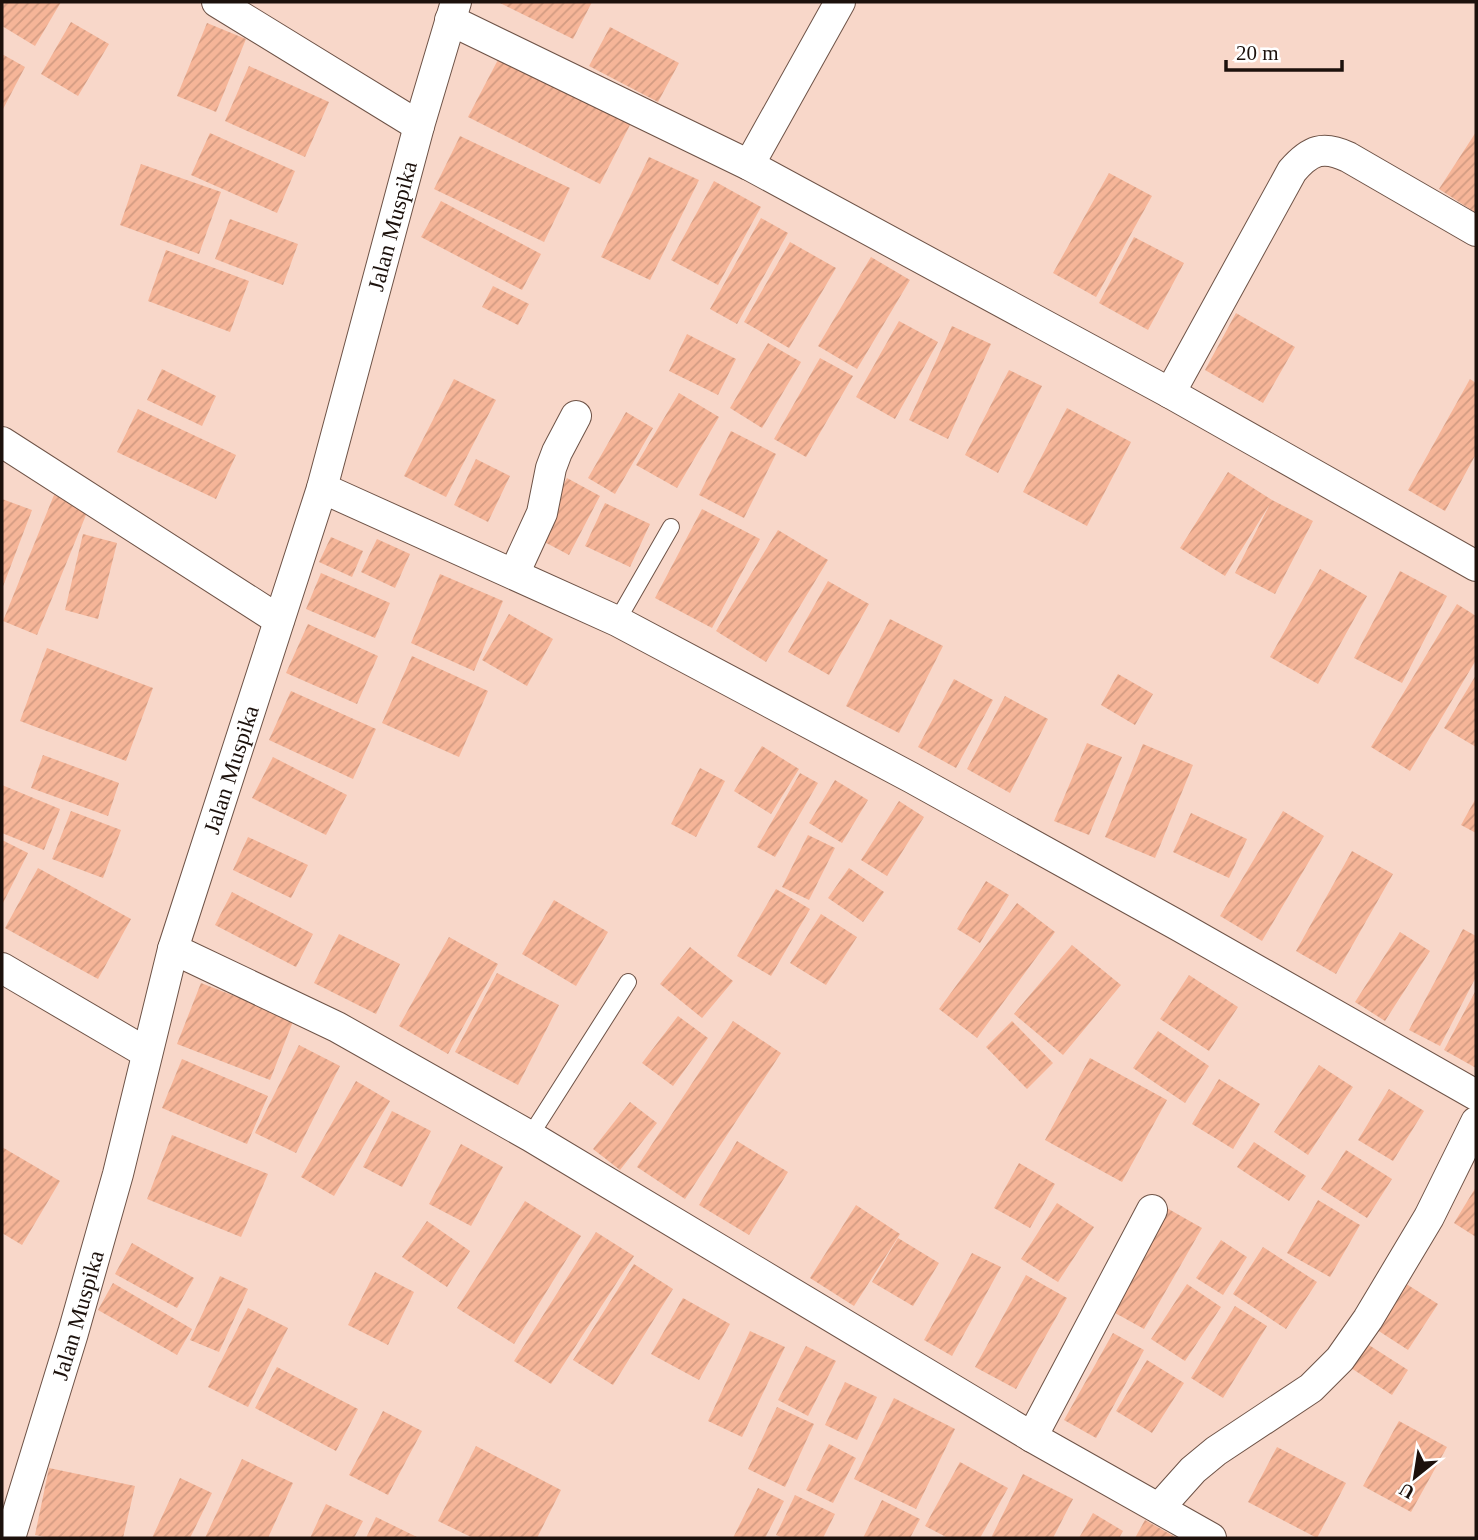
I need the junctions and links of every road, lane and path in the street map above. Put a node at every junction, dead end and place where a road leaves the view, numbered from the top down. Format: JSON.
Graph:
{"nodes":[{"id":1,"x":217,"y":2,"type":"edge"},
{"id":2,"x":840,"y":2,"type":"edge"},
{"id":3,"x":453,"y":11,"type":"edge"},
{"id":4,"x":419,"y":125,"type":"junction"},
{"id":5,"x":749,"y":165,"type":"junction"},
{"id":6,"x":1476,"y":230,"type":"edge"},
{"id":7,"x":1170,"y":393,"type":"junction"},
{"id":8,"x":576,"y":416,"type":"dead end"},
{"id":9,"x":2,"y":442,"type":"edge"},
{"id":10,"x":323,"y":488,"type":"junction"},
{"id":11,"x":671,"y":527,"type":"dead end"},
{"id":12,"x":1476,"y":566,"type":"edge"},
{"id":13,"x":514,"y":575,"type":"junction"},
{"id":14,"x":279,"y":620,"type":"junction"},
{"id":15,"x":617,"y":621,"type":"junction"},
{"id":16,"x":173,"y":949,"type":"junction"},
{"id":17,"x":2,"y":968,"type":"edge"},
{"id":18,"x":628,"y":982,"type":"dead end"},
{"id":19,"x":148,"y":1053,"type":"junction"},
{"id":20,"x":1476,"y":1095,"type":"edge"},
{"id":21,"x":1476,"y":1122,"type":"edge"},
{"id":22,"x":530,"y":1136,"type":"junction"},
{"id":23,"x":1152,"y":1210,"type":"dead end"},
{"id":24,"x":1032,"y":1437,"type":"junction"},
{"id":25,"x":13,"y":1484,"type":"edge"},
{"id":26,"x":1159,"y":1508,"type":"junction"},
{"id":27,"x":10,"y":1538,"type":"edge"},
{"id":28,"x":1211,"y":1538,"type":"edge"}],
"edges":[{"from":1,"to":4,"type":"street"},
{"from":2,"to":5,"type":"street"},
{"from":3,"to":4,"type":"street","name":"Jalan Muspika"},
{"from":3,"to":5,"type":"street"},
{"from":4,"to":10,"type":"street","name":"Jalan Muspika"},
{"from":5,"to":7,"type":"street"},
{"from":6,"to":7,"type":"street"},
{"from":7,"to":12,"type":"street"},
{"from":8,"to":13,"type":"street"},
{"from":9,"to":14,"type":"street"},
{"from":10,"to":13,"type":"street"},
{"from":10,"to":14,"type":"street","name":"Jalan Muspika"},
{"from":11,"to":15,"type":"lane"},
{"from":13,"to":15,"type":"street"},
{"from":14,"to":16,"type":"street","name":"Jalan Muspika"},
{"from":15,"to":20,"type":"street"},
{"from":16,"to":19,"type":"street","name":"Jalan Muspika"},
{"from":16,"to":22,"type":"street"},
{"from":17,"to":19,"type":"street"},
{"from":18,"to":22,"type":"lane"},
{"from":19,"to":25,"type":"street","name":"Jalan Muspika"},
{"from":21,"to":26,"type":"street"},
{"from":22,"to":24,"type":"street"},
{"from":23,"to":24,"type":"street"},
{"from":24,"to":26,"type":"street"},
{"from":25,"to":27,"type":"street","name":"Jalan Muspika"},
{"from":26,"to":28,"type":"street"}]}
